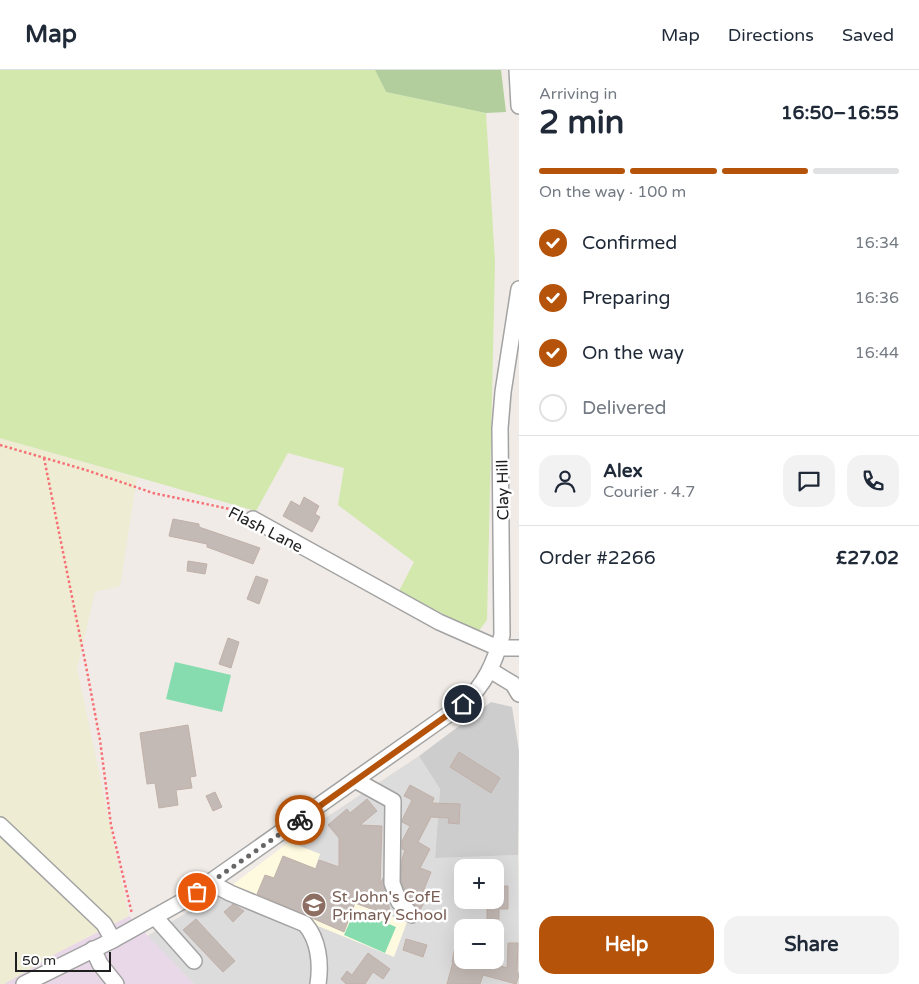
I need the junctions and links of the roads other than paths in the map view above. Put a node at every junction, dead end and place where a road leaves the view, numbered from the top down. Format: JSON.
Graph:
{"nodes":[{"id":1,"x":517,"y":70,"type":"edge"},
{"id":2,"x":519,"y":106,"type":"edge"},
{"id":3,"x":519,"y":289,"type":"edge"},
{"id":4,"x":253,"y":520,"type":"road end"},
{"id":5,"x":498,"y":648,"type":"junction"},
{"id":6,"x":518,"y":648,"type":"edge"},
{"id":7,"x":490,"y":670,"type":"junction"},
{"id":8,"x":519,"y":694,"type":"edge"},
{"id":9,"x":355,"y":780,"type":"junction"},
{"id":10,"x":0,"y":825,"type":"edge"},
{"id":11,"x":211,"y":883,"type":"junction"},
{"id":12,"x":412,"y":915,"type":"dead end"},
{"id":13,"x":155,"y":916,"type":"junction"},
{"id":14,"x":113,"y":940,"type":"junction"},
{"id":15,"x":94,"y":949,"type":"junction"},
{"id":16,"x":194,"y":962,"type":"dead end"},
{"id":17,"x":24,"y":984,"type":"edge"},
{"id":18,"x":116,"y":984,"type":"edge"},
{"id":19,"x":318,"y":984,"type":"edge"}],
"edges":[{"from":1,"to":2,"type":"street"},
{"from":3,"to":5,"type":"street","name":"Clay Hill"},
{"from":4,"to":5,"type":"street","name":"Flash Lane"},
{"from":5,"to":6,"type":"street","name":"Flash Lane"},
{"from":5,"to":7,"type":"street","name":"Clay Hill"},
{"from":7,"to":8,"type":"street"},
{"from":7,"to":9,"type":"street","name":"Clay Hill"},
{"from":9,"to":11,"type":"street","name":"Clay Hill"},
{"from":9,"to":12,"type":"street"},
{"from":10,"to":14,"type":"street"},
{"from":11,"to":13,"type":"street","name":"Clay Hill"},
{"from":11,"to":19,"type":"street"},
{"from":13,"to":14,"type":"street","name":"Clay Hill"},
{"from":13,"to":16,"type":"street"},
{"from":14,"to":15,"type":"street","name":"Clay Hill"},
{"from":15,"to":17,"type":"street","name":"Clay Hill"},
{"from":15,"to":18,"type":"street"}]}
